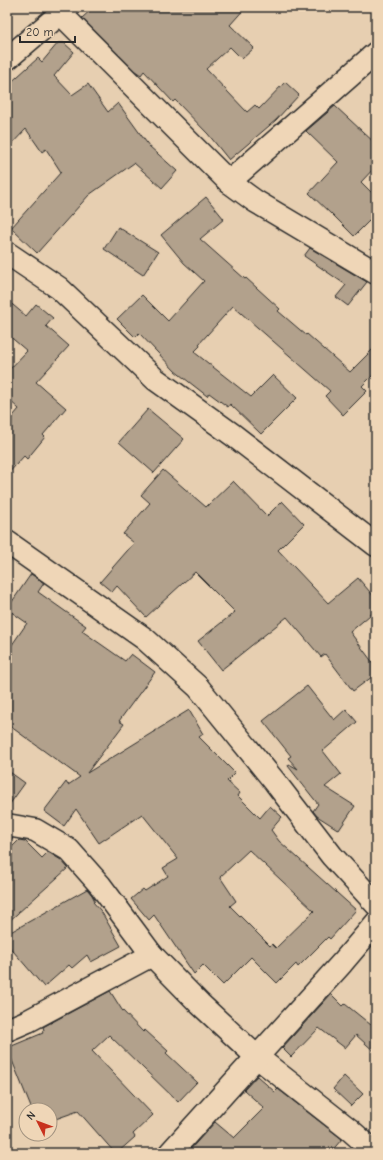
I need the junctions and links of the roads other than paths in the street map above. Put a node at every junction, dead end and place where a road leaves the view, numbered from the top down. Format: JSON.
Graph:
{"nodes":[{"id":1,"x":64,"y":10,"type":"edge"},
{"id":2,"x":376,"y":53,"type":"edge"},
{"id":3,"x":7,"y":59,"type":"edge"},
{"id":4,"x":229,"y":182,"type":"junction"},
{"id":5,"x":7,"y":253,"type":"edge"},
{"id":6,"x":376,"y":273,"type":"edge"},
{"id":7,"x":7,"y":542,"type":"edge"},
{"id":8,"x":376,"y":545,"type":"edge"},
{"id":9,"x":7,"y":825,"type":"edge"},
{"id":10,"x":376,"y":904,"type":"edge"},
{"id":11,"x":376,"y":923,"type":"edge"},
{"id":12,"x":152,"y":955,"type":"junction"},
{"id":13,"x":7,"y":1030,"type":"edge"},
{"id":14,"x":257,"y":1057,"type":"junction"},
{"id":15,"x":170,"y":1153,"type":"edge"},
{"id":16,"x":376,"y":1153,"type":"edge"}],
"edges":[{"from":1,"to":3,"type":"street"},
{"from":1,"to":4,"type":"street"},
{"from":2,"to":4,"type":"street"},
{"from":4,"to":6,"type":"street"},
{"from":5,"to":8,"type":"street"},
{"from":7,"to":10,"type":"street"},
{"from":9,"to":12,"type":"street"},
{"from":11,"to":14,"type":"street"},
{"from":12,"to":13,"type":"street"},
{"from":12,"to":14,"type":"street"},
{"from":14,"to":15,"type":"street"},
{"from":14,"to":16,"type":"street"}]}
